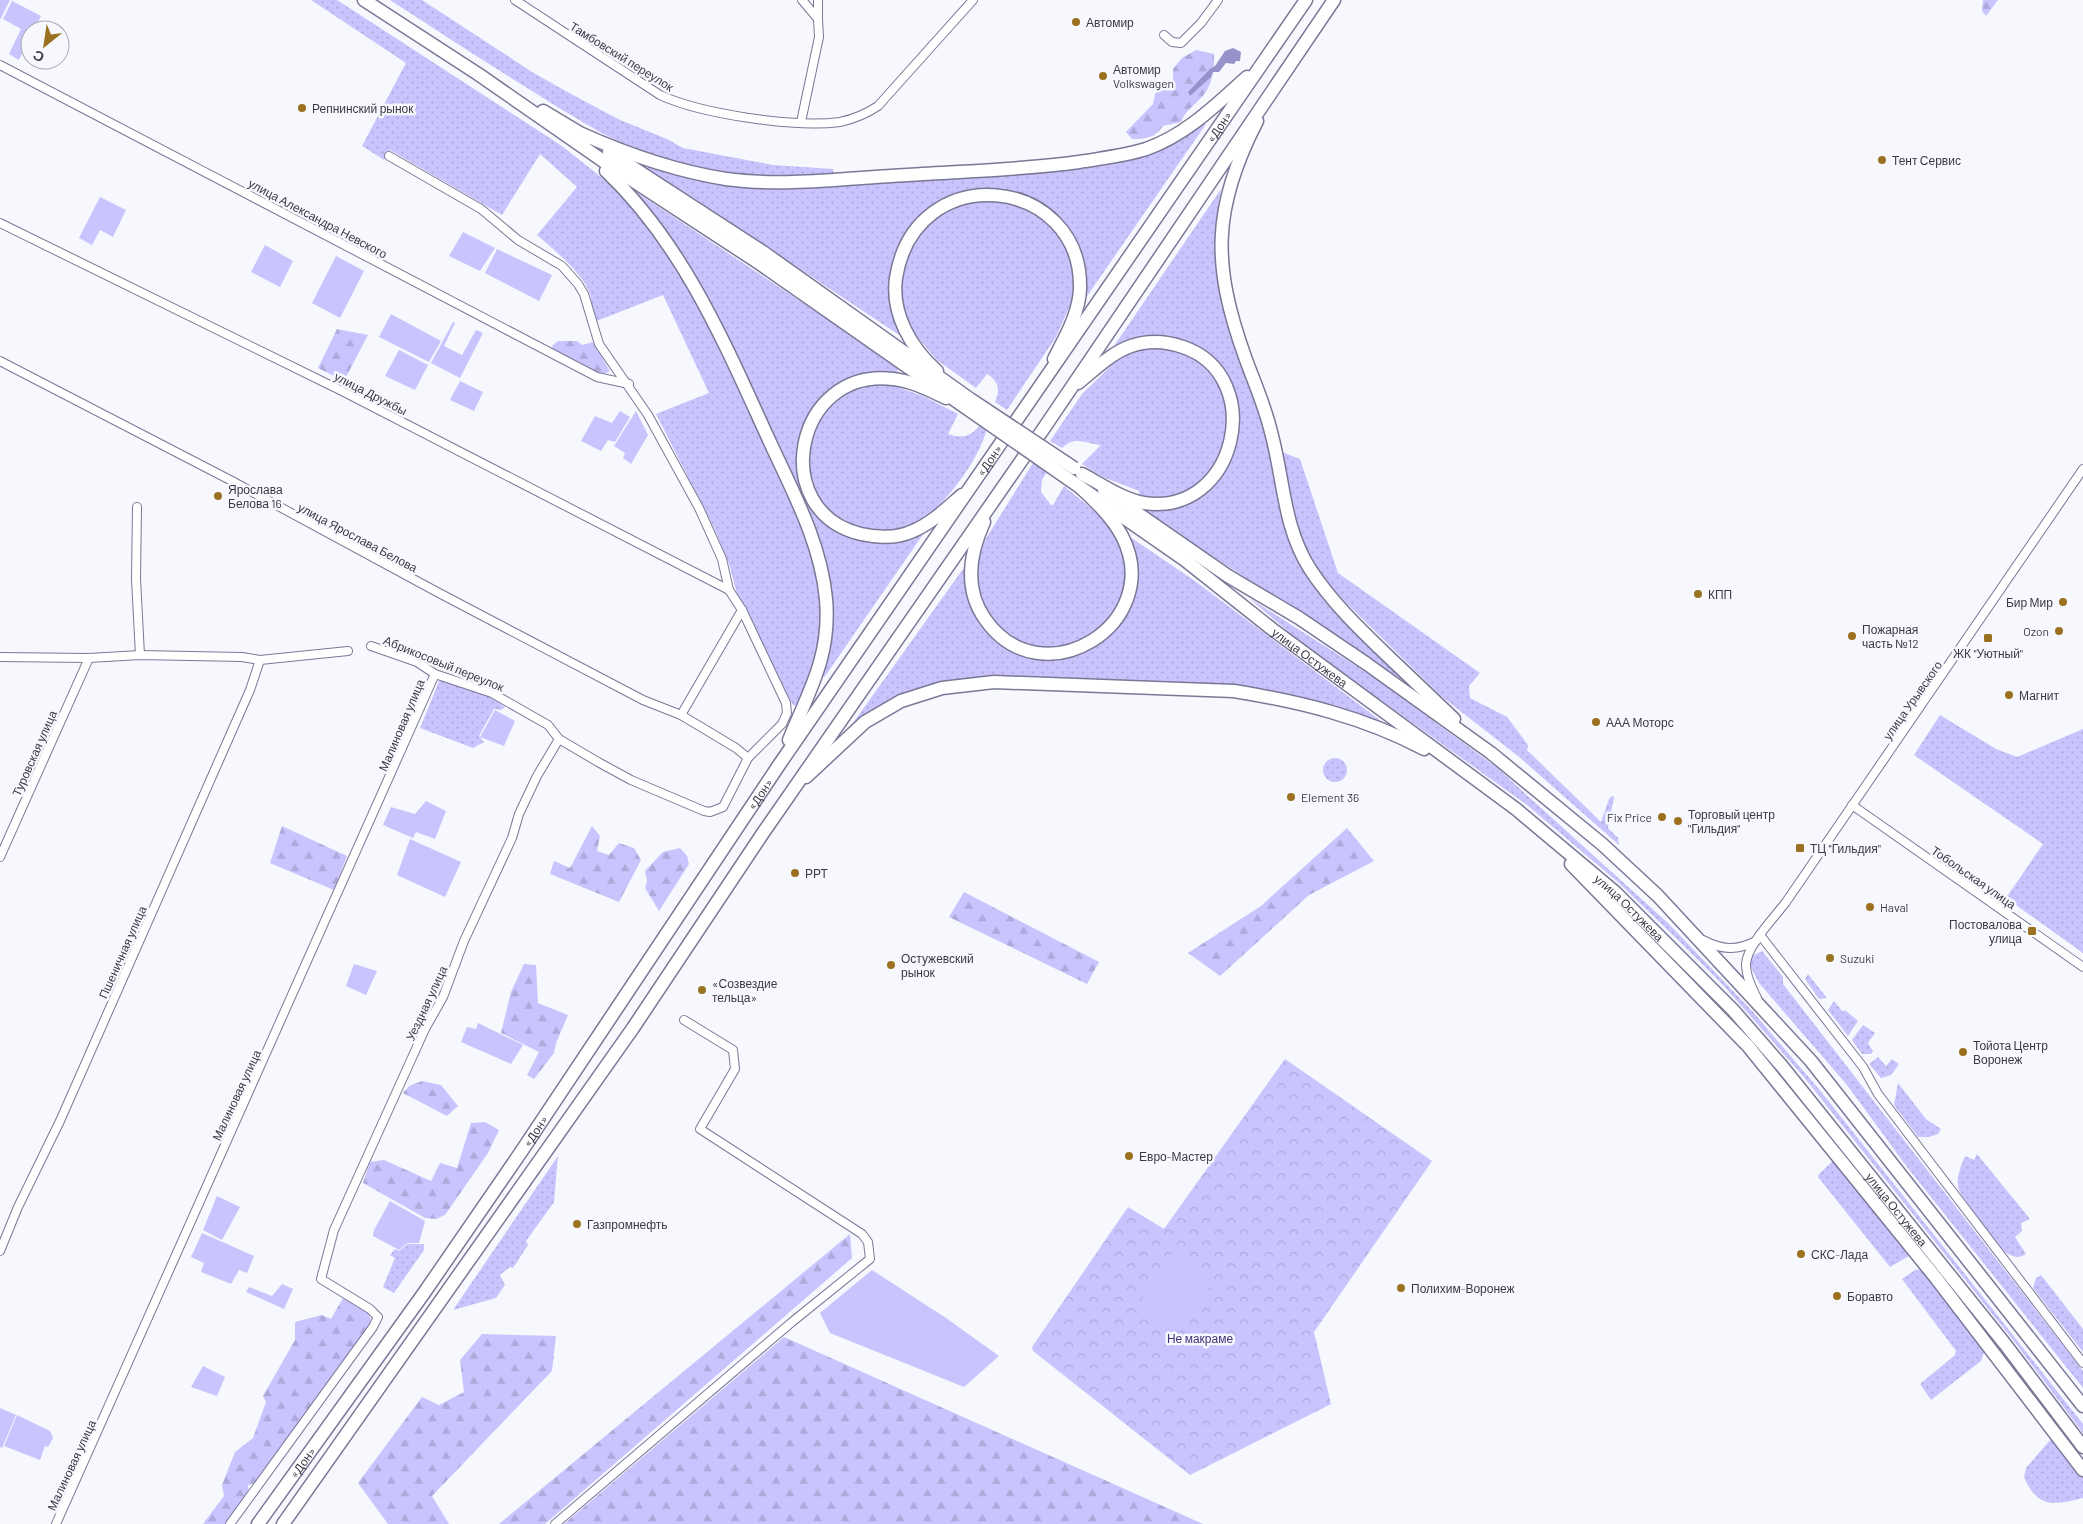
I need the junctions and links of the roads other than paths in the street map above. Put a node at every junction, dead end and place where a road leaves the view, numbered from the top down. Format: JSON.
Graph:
{"nodes":[{"id":1,"x":364,"y":0,"type":"edge"},
{"id":2,"x":515,"y":0,"type":"edge"},
{"id":3,"x":802,"y":0,"type":"edge"},
{"id":4,"x":818,"y":0,"type":"edge"},
{"id":5,"x":973,"y":0,"type":"edge"},
{"id":6,"x":1218,"y":0,"type":"edge"},
{"id":7,"x":1306,"y":0,"type":"edge"},
{"id":8,"x":1334,"y":0,"type":"edge"},
{"id":9,"x":818,"y":19,"type":"junction"},
{"id":10,"x":1164,"y":35,"type":"dead end"},
{"id":11,"x":1261,"y":64,"type":"junction"},
{"id":12,"x":0,"y":65,"type":"edge"},
{"id":13,"x":1269,"y":99,"type":"junction"},
{"id":14,"x":801,"y":122,"type":"junction"},
{"id":15,"x":579,"y":139,"type":"junction"},
{"id":16,"x":390,"y":156,"type":"dead end"},
{"id":17,"x":0,"y":223,"type":"edge"},
{"id":18,"x":0,"y":362,"type":"edge"},
{"id":19,"x":1047,"y":375,"type":"junction"},
{"id":20,"x":629,"y":384,"type":"junction"},
{"id":21,"x":1070,"y":389,"type":"junction"},
{"id":22,"x":967,"y":403,"type":"junction"},
{"id":23,"x":2083,"y":469,"type":"edge"},
{"id":24,"x":1076,"y":477,"type":"junction"},
{"id":25,"x":971,"y":486,"type":"junction"},
{"id":26,"x":992,"y":502,"type":"junction"},
{"id":27,"x":137,"y":507,"type":"dead end"},
{"id":28,"x":729,"y":590,"type":"junction"},
{"id":29,"x":742,"y":610,"type":"junction"},
{"id":30,"x":371,"y":646,"type":"dead end"},
{"id":31,"x":348,"y":650,"type":"dead end"},
{"id":32,"x":140,"y":655,"type":"junction"},
{"id":33,"x":0,"y":657,"type":"edge"},
{"id":34,"x":89,"y":658,"type":"junction"},
{"id":35,"x":260,"y":660,"type":"junction"},
{"id":36,"x":435,"y":674,"type":"junction"},
{"id":37,"x":681,"y":715,"type":"junction"},
{"id":38,"x":559,"y":739,"type":"junction"},
{"id":39,"x":1491,"y":752,"type":"junction"},
{"id":40,"x":748,"y":758,"type":"junction"},
{"id":41,"x":779,"y":765,"type":"junction"},
{"id":42,"x":1457,"y":766,"type":"junction"},
{"id":43,"x":794,"y":789,"type":"junction"},
{"id":44,"x":1852,"y":806,"type":"junction"},
{"id":45,"x":1516,"y":809,"type":"junction"},
{"id":46,"x":0,"y":856,"type":"edge"},
{"id":47,"x":1693,"y":934,"type":"junction"},
{"id":48,"x":1758,"y":938,"type":"junction"},
{"id":49,"x":2083,"y":967,"type":"edge"},
{"id":50,"x":1759,"y":1002,"type":"junction"},
{"id":51,"x":684,"y":1020,"type":"dead end"},
{"id":52,"x":0,"y":1251,"type":"edge"},
{"id":53,"x":2083,"y":1363,"type":"edge"},
{"id":54,"x":2083,"y":1405,"type":"edge"},
{"id":55,"x":2083,"y":1448,"type":"edge"},
{"id":56,"x":2083,"y":1470,"type":"edge"},
{"id":57,"x":56,"y":1524,"type":"edge"},
{"id":58,"x":230,"y":1524,"type":"edge"},
{"id":59,"x":258,"y":1524,"type":"edge"},
{"id":60,"x":283,"y":1524,"type":"edge"},
{"id":61,"x":555,"y":1524,"type":"edge"}],
"edges":[{"from":1,"to":15,"type":"main road"},
{"from":2,"to":14,"type":"street","name":"Тамбовский переулок"},
{"from":3,"to":9,"type":"street"},
{"from":4,"to":9,"type":"street"},
{"from":5,"to":14,"type":"street","name":"Тамбовский переулок"},
{"from":6,"to":10,"type":"street"},
{"from":7,"to":11,"type":"main road"},
{"from":8,"to":13,"type":"main road"},
{"from":9,"to":14,"type":"street"},
{"from":11,"to":15,"type":"main road"},
{"from":11,"to":19,"type":"main road","name":"«Дон»"},
{"from":12,"to":20,"type":"street","name":"улица Александра Невского"},
{"from":13,"to":21,"type":"main road","name":"«Дон»"},
{"from":13,"to":39,"type":"main road"},
{"from":15,"to":22,"type":"main road"},
{"from":15,"to":41,"type":"main road"},
{"from":16,"to":20,"type":"street"},
{"from":17,"to":28,"type":"street","name":"улица Дружбы"},
{"from":18,"to":37,"type":"street","name":"улица Ярослава Белова"},
{"from":19,"to":22,"type":"main road"},
{"from":19,"to":25,"type":"main road","name":"«Дон»"},
{"from":20,"to":28,"type":"street"},
{"from":21,"to":24,"type":"main road"},
{"from":21,"to":26,"type":"main road","name":"«Дон»"},
{"from":22,"to":24,"type":"main road","bridge":true},
{"from":22,"to":25,"type":"main road"},
{"from":23,"to":44,"type":"street","name":"улица Урывского"},
{"from":24,"to":26,"type":"main road"},
{"from":24,"to":39,"type":"main road","name":"улица Остужева"},
{"from":24,"to":42,"type":"main road","name":"улица Остужева"},
{"from":25,"to":41,"type":"main road","name":"«Дон»"},
{"from":26,"to":43,"type":"main road","name":"«Дон»"},
{"from":27,"to":32,"type":"street"},
{"from":28,"to":29,"type":"street"},
{"from":29,"to":37,"type":"street"},
{"from":29,"to":40,"type":"street","name":"Абрикосовый переулок"},
{"from":30,"to":36,"type":"street","name":"Абрикосовый переулок"},
{"from":31,"to":35,"type":"street"},
{"from":32,"to":34,"type":"street"},
{"from":32,"to":35,"type":"street"},
{"from":33,"to":34,"type":"street"},
{"from":34,"to":46,"type":"street","name":"Туровская улица"},
{"from":35,"to":52,"type":"street","name":"Пшеничная улица"},
{"from":36,"to":38,"type":"street","name":"Абрикосовый переулок"},
{"from":36,"to":57,"type":"street","name":"Малиновая улица"},
{"from":37,"to":40,"type":"street","name":"улица Ярослава Белова"},
{"from":38,"to":40,"type":"street","name":"Абрикосовый переулок"},
{"from":38,"to":58,"type":"street","name":"Уездная улица"},
{"from":39,"to":47,"type":"main road","name":"улица Остужева"},
{"from":41,"to":59,"type":"main road","name":"«Дон»"},
{"from":42,"to":43,"type":"main road"},
{"from":42,"to":45,"type":"main road","name":"улица Остужева"},
{"from":43,"to":60,"type":"main road","name":"«Дон»"},
{"from":44,"to":48,"type":"street","name":"улица Урывского"},
{"from":44,"to":49,"type":"street","name":"Тобольская улица"},
{"from":45,"to":55,"type":"main road","name":"улица Остужева"},
{"from":45,"to":56,"type":"main road"},
{"from":47,"to":48,"type":"street"},
{"from":47,"to":50,"type":"main road","name":"улица Остужева"},
{"from":48,"to":50,"type":"street","name":"улица Урывского"},
{"from":48,"to":53,"type":"street"},
{"from":50,"to":54,"type":"main road","name":"улица Остужева"},
{"from":51,"to":61,"type":"street"}]}
